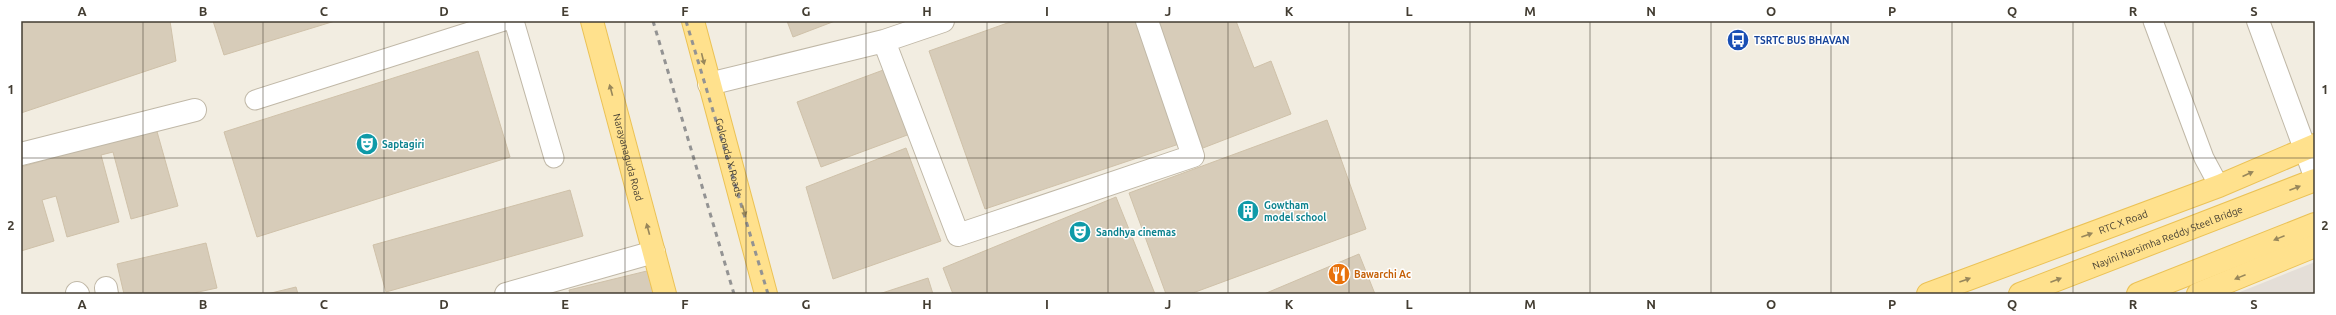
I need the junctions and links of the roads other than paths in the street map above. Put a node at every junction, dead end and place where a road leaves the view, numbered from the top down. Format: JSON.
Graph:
{"nodes":[{"id":1,"x":504,"y":21,"type":"edge"},
{"id":2,"x":514,"y":21,"type":"edge"},
{"id":3,"x":592,"y":21,"type":"edge"},
{"id":4,"x":693,"y":21,"type":"edge"},
{"id":5,"x":943,"y":21,"type":"edge"},
{"id":6,"x":1147,"y":21,"type":"edge"},
{"id":7,"x":2153,"y":21,"type":"edge"},
{"id":8,"x":2258,"y":21,"type":"edge"},
{"id":9,"x":884,"y":41,"type":"junction"},
{"id":10,"x":709,"y":84,"type":"junction"},
{"id":11,"x":255,"y":100,"type":"dead end"},
{"id":12,"x":195,"y":110,"type":"dead end"},
{"id":13,"x":2310,"y":147,"type":"edge"},
{"id":14,"x":21,"y":154,"type":"edge"},
{"id":15,"x":554,"y":158,"type":"dead end"},
{"id":16,"x":2315,"y":176,"type":"edge"},
{"id":17,"x":2315,"y":180,"type":"edge"},
{"id":18,"x":2219,"y":186,"type":"junction"},
{"id":19,"x":2315,"y":224,"type":"edge"},
{"id":20,"x":2315,"y":246,"type":"edge"},
{"id":21,"x":654,"y":252,"type":"junction"},
{"id":22,"x":506,"y":294,"type":"edge"},
{"id":23,"x":665,"y":294,"type":"edge"},
{"id":24,"x":766,"y":294,"type":"edge"},
{"id":25,"x":1928,"y":294,"type":"edge"},
{"id":26,"x":2020,"y":294,"type":"edge"},
{"id":27,"x":2138,"y":294,"type":"edge"},
{"id":28,"x":2198,"y":294,"type":"edge"}],
"edges":[{"from":1,"to":11,"type":"lane"},
{"from":2,"to":15,"type":"lane"},
{"from":21,"to":3,"type":"main road","name":"Narayanaguda Road","one_way":true},
{"from":4,"to":10,"type":"main road","name":"Golconda X Roads","one_way":true},
{"from":5,"to":9,"type":"street"},
{"from":6,"to":9,"type":"street"},
{"from":7,"to":18,"type":"lane"},
{"from":8,"to":13,"type":"street"},
{"from":9,"to":10,"type":"street"},
{"from":10,"to":24,"type":"main road","name":"Golconda X Roads","one_way":true},
{"from":12,"to":14,"type":"street"},
{"from":13,"to":16,"type":"street"},
{"from":18,"to":13,"type":"main road","name":"RTC X Road","one_way":true},
{"from":26,"to":17,"type":"main road","name":"Nayini Narsimha Reddy Steel Bridge","one_way":true},
{"from":25,"to":18,"type":"main road","name":"RTC X Road","one_way":true},
{"from":19,"to":27,"type":"main road","one_way":true},
{"from":20,"to":28,"type":"main road","one_way":true},
{"from":21,"to":22,"type":"street"},
{"from":21,"to":23,"type":"main road","name":"Narayanaguda Road"}]}
